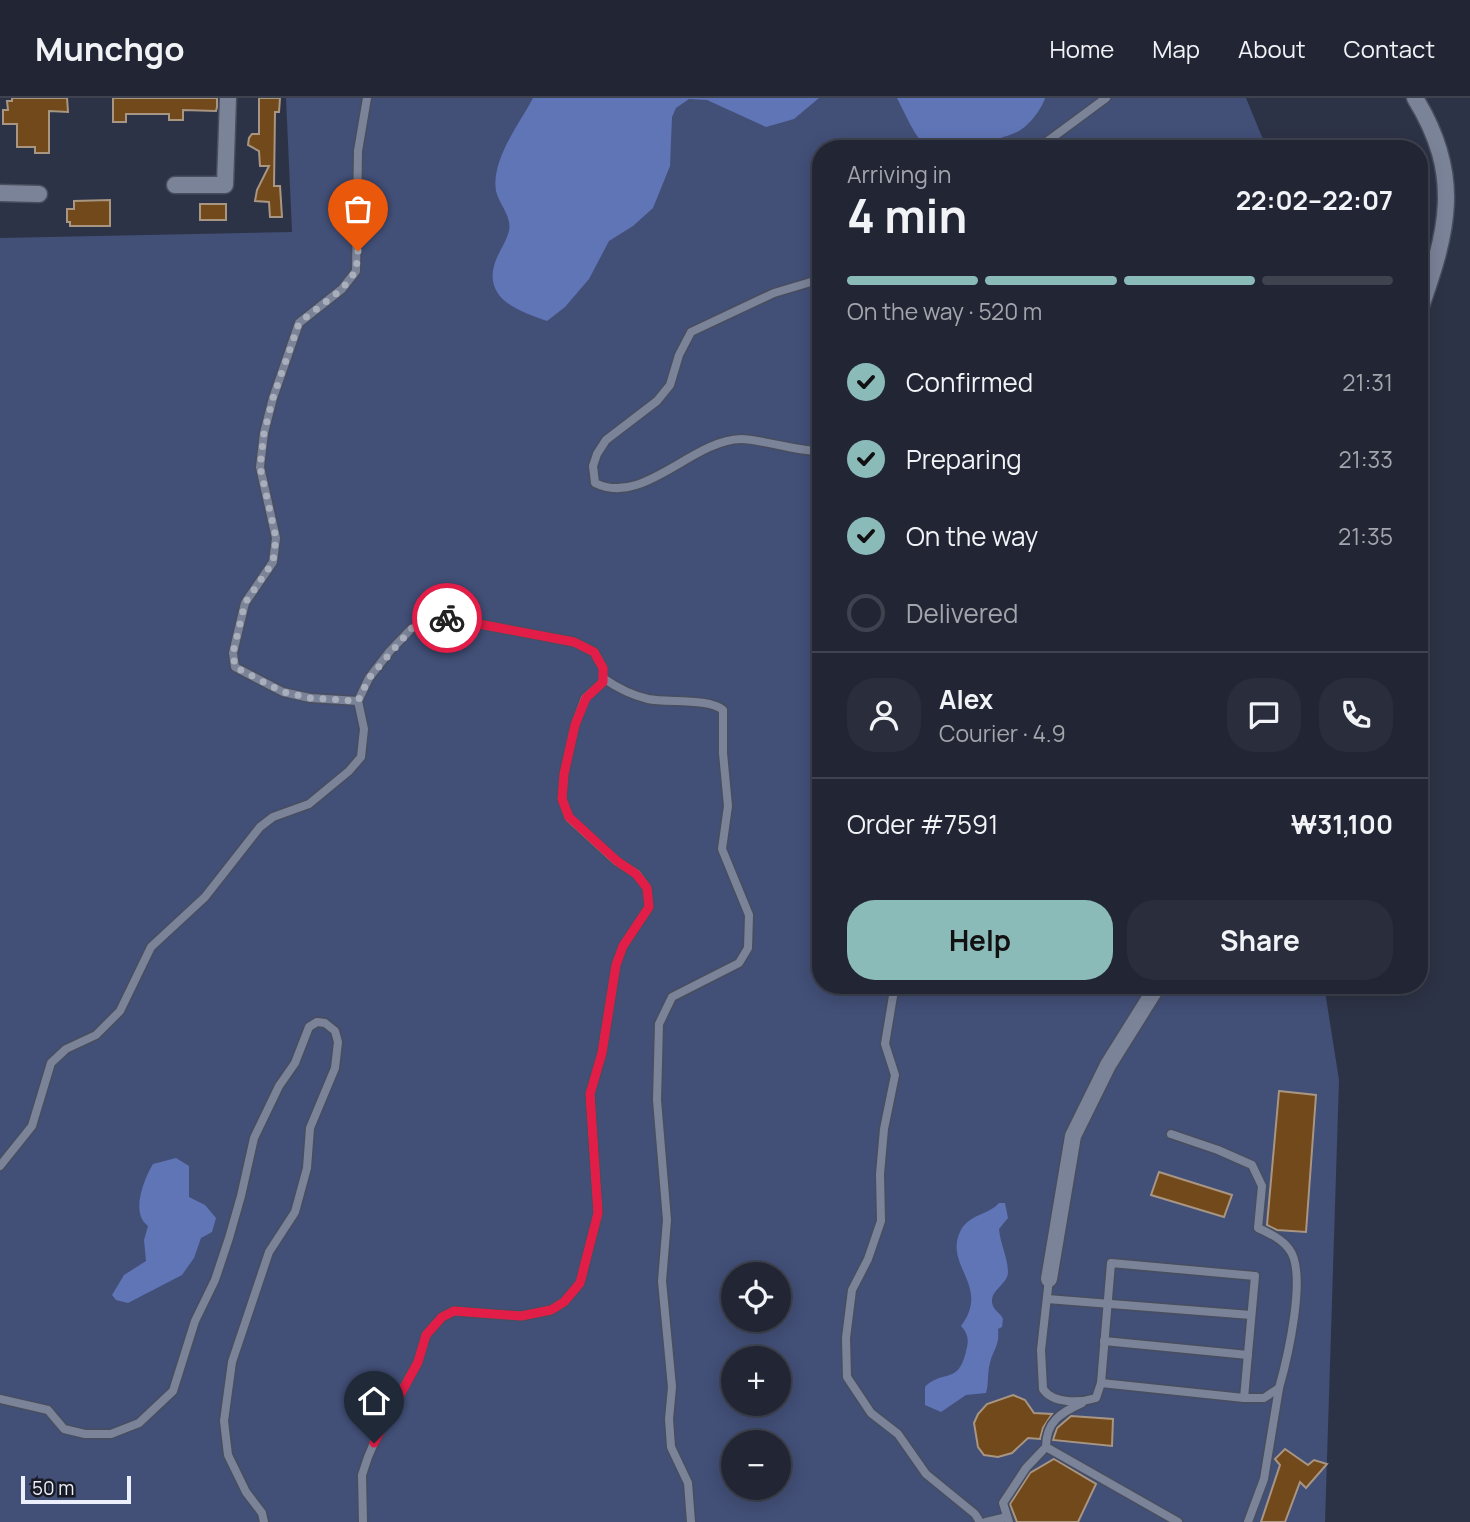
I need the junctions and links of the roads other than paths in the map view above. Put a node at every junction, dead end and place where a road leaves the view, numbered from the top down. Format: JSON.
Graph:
{"nodes":[{"id":1,"x":228,"y":98,"type":"edge"},
{"id":2,"x":367,"y":98,"type":"edge"},
{"id":3,"x":1106,"y":98,"type":"edge"},
{"id":4,"x":1415,"y":98,"type":"edge"},
{"id":5,"x":1049,"y":140,"type":"edge"},
{"id":6,"x":175,"y":185,"type":"dead end"},
{"id":7,"x":0,"y":193,"type":"edge"},
{"id":8,"x":40,"y":194,"type":"dead end"},
{"id":9,"x":812,"y":282,"type":"edge"},
{"id":10,"x":1428,"y":284,"type":"edge"},
{"id":11,"x":812,"y":451,"type":"edge"},
{"id":12,"x":603,"y":678,"type":"junction"},
{"id":13,"x":358,"y":701,"type":"junction"},
{"id":14,"x":893,"y":994,"type":"edge"},
{"id":15,"x":1152,"y":994,"type":"edge"},
{"id":16,"x":1171,"y":1134,"type":"dead end"},
{"id":17,"x":0,"y":1166,"type":"edge"},
{"id":18,"x":1049,"y":1279,"type":"joint"},
{"id":19,"x":1046,"y":1299,"type":"junction"},
{"id":20,"x":1107,"y":1303,"type":"junction"},
{"id":21,"x":1251,"y":1315,"type":"junction"},
{"id":22,"x":1104,"y":1341,"type":"junction"},
{"id":23,"x":1248,"y":1355,"type":"junction"},
{"id":24,"x":1101,"y":1383,"type":"junction"},
{"id":25,"x":1279,"y":1388,"type":"junction"},
{"id":26,"x":1244,"y":1398,"type":"junction"},
{"id":27,"x":0,"y":1399,"type":"edge"},
{"id":28,"x":1084,"y":1402,"type":"junction"},
{"id":29,"x":1046,"y":1447,"type":"junction"},
{"id":30,"x":1008,"y":1519,"type":"edge"},
{"id":31,"x":264,"y":1522,"type":"edge"},
{"id":32,"x":363,"y":1522,"type":"edge"},
{"id":33,"x":691,"y":1522,"type":"edge"},
{"id":34,"x":980,"y":1522,"type":"edge"},
{"id":35,"x":986,"y":1522,"type":"edge"},
{"id":36,"x":1178,"y":1522,"type":"edge"},
{"id":37,"x":1248,"y":1522,"type":"edge"}],
"edges":[{"from":1,"to":6,"type":"street"},
{"from":2,"to":13,"type":"lane"},
{"from":3,"to":5,"type":"lane"},
{"from":4,"to":10,"type":"street"},
{"from":7,"to":8,"type":"street"},
{"from":9,"to":11,"type":"lane"},
{"from":12,"to":13,"type":"lane"},
{"from":12,"to":32,"type":"lane"},
{"from":12,"to":33,"type":"lane"},
{"from":13,"to":17,"type":"lane"},
{"from":14,"to":34,"type":"lane"},
{"from":15,"to":18,"type":"street"},
{"from":16,"to":25,"type":"lane"},
{"from":18,"to":19,"type":"lane"},
{"from":19,"to":20,"type":"lane"},
{"from":19,"to":28,"type":"lane"},
{"from":20,"to":21,"type":"lane"},
{"from":20,"to":21,"type":"lane"},
{"from":20,"to":22,"type":"lane"},
{"from":21,"to":23,"type":"lane"},
{"from":22,"to":23,"type":"lane"},
{"from":22,"to":24,"type":"lane"},
{"from":23,"to":26,"type":"lane"},
{"from":24,"to":26,"type":"lane"},
{"from":24,"to":28,"type":"lane"},
{"from":25,"to":26,"type":"lane"},
{"from":25,"to":37,"type":"lane"},
{"from":27,"to":31,"type":"lane"},
{"from":28,"to":29,"type":"lane"},
{"from":29,"to":30,"type":"lane"},
{"from":29,"to":36,"type":"lane"},
{"from":30,"to":35,"type":"lane"}]}
